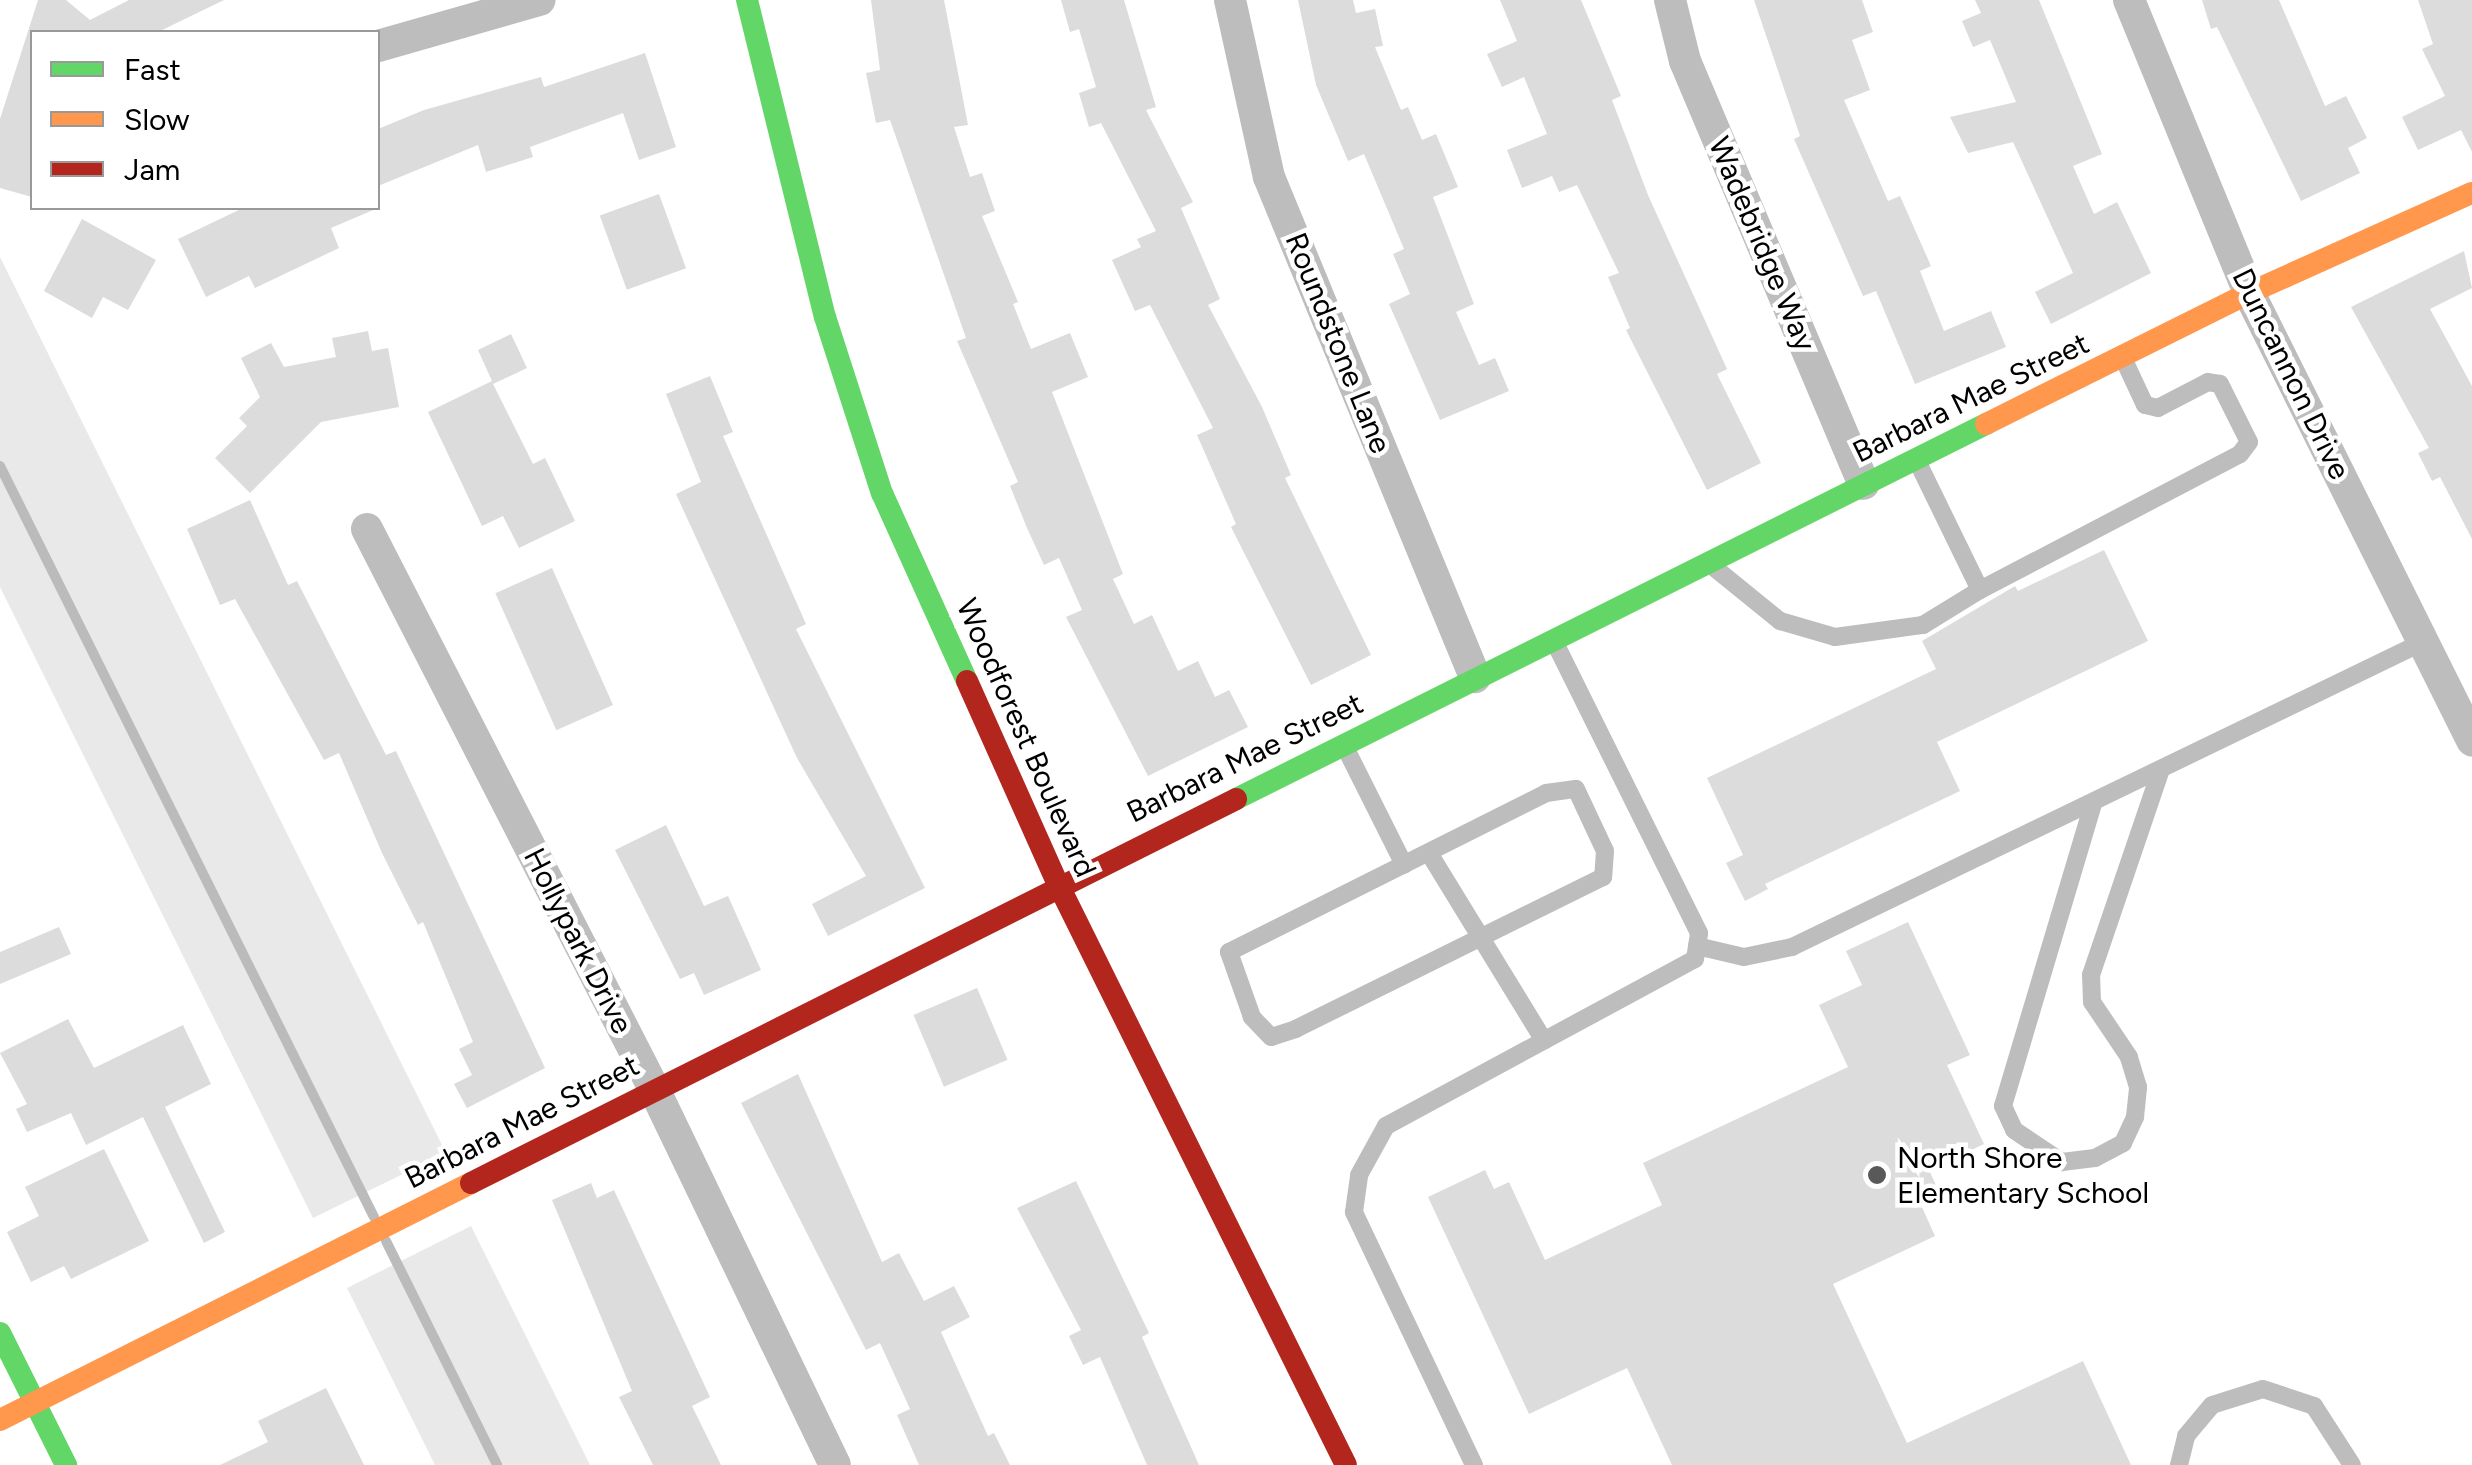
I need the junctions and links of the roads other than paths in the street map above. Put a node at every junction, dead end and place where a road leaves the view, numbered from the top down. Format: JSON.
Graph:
{"nodes":[{"id":1,"x":540,"y":0,"type":"edge"},
{"id":2,"x":747,"y":0,"type":"edge"},
{"id":3,"x":1230,"y":0,"type":"edge"},
{"id":4,"x":1670,"y":0,"type":"edge"},
{"id":5,"x":2129,"y":0,"type":"edge"},
{"id":6,"x":380,"y":45,"type":"edge"},
{"id":7,"x":2472,"y":193,"type":"edge"},
{"id":8,"x":2249,"y":294,"type":"junction"},
{"id":9,"x":2122,"y":356,"type":"junction"},
{"id":10,"x":1916,"y":459,"type":"junction"},
{"id":11,"x":1864,"y":484,"type":"junction"},
{"id":12,"x":368,"y":529,"type":"dead end"},
{"id":13,"x":1711,"y":565,"type":"junction"},
{"id":14,"x":1980,"y":590,"type":"junction"},
{"id":15,"x":1553,"y":640,"type":"junction"},
{"id":16,"x":2423,"y":642,"type":"junction"},
{"id":17,"x":1475,"y":677,"type":"junction"},
{"id":18,"x":2472,"y":740,"type":"edge"},
{"id":19,"x":1343,"y":743,"type":"junction"},
{"id":20,"x":2160,"y":772,"type":"junction"},
{"id":21,"x":2093,"y":804,"type":"junction"},
{"id":22,"x":1428,"y":854,"type":"junction"},
{"id":23,"x":1404,"y":865,"type":"junction"},
{"id":24,"x":1058,"y":884,"type":"junction"},
{"id":25,"x":1476,"y":939,"type":"junction"},
{"id":26,"x":1697,"y":946,"type":"junction"},
{"id":27,"x":1544,"y":1041,"type":"junction"},
{"id":28,"x":654,"y":1089,"type":"junction"},
{"id":29,"x":0,"y":1333,"type":"edge"},
{"id":30,"x":35,"y":1402,"type":"junction"},
{"id":31,"x":0,"y":1420,"type":"edge"},
{"id":32,"x":66,"y":1465,"type":"edge"},
{"id":33,"x":835,"y":1465,"type":"edge"},
{"id":34,"x":1346,"y":1465,"type":"edge"},
{"id":35,"x":1474,"y":1465,"type":"edge"},
{"id":36,"x":2179,"y":1465,"type":"edge"},
{"id":37,"x":2352,"y":1465,"type":"edge"}],
"edges":[{"from":1,"to":6,"type":"street"},
{"from":2,"to":24,"type":"street","name":"Woodforest Boulevard"},
{"from":3,"to":17,"type":"street","name":"Roundstone Lane"},
{"from":4,"to":11,"type":"street","name":"Wadebridge Way"},
{"from":5,"to":8,"type":"street","name":"Duncannon Drive"},
{"from":7,"to":8,"type":"street","name":"Barbara Mae Street"},
{"from":8,"to":9,"type":"street","name":"Barbara Mae Street"},
{"from":8,"to":16,"type":"street","name":"Duncannon Drive"},
{"from":9,"to":10,"type":"street","name":"Barbara Mae Street"},
{"from":9,"to":14,"type":"lane"},
{"from":10,"to":11,"type":"street","name":"Barbara Mae Street"},
{"from":10,"to":14,"type":"lane"},
{"from":11,"to":13,"type":"street","name":"Barbara Mae Street"},
{"from":12,"to":28,"type":"street","name":"Hollypark Drive"},
{"from":13,"to":14,"type":"lane"},
{"from":13,"to":15,"type":"street","name":"Barbara Mae Street"},
{"from":15,"to":17,"type":"street","name":"Barbara Mae Street"},
{"from":15,"to":26,"type":"lane"},
{"from":16,"to":18,"type":"street","name":"Duncannon Drive"},
{"from":16,"to":20,"type":"lane"},
{"from":17,"to":19,"type":"street","name":"Barbara Mae Street"},
{"from":19,"to":23,"type":"lane"},
{"from":19,"to":24,"type":"street","name":"Barbara Mae Street"},
{"from":20,"to":21,"type":"lane"},
{"from":20,"to":21,"type":"lane"},
{"from":21,"to":26,"type":"lane"},
{"from":22,"to":23,"type":"lane"},
{"from":22,"to":25,"type":"lane"},
{"from":22,"to":25,"type":"lane"},
{"from":23,"to":25,"type":"lane"},
{"from":24,"to":28,"type":"street","name":"Barbara Mae Street"},
{"from":24,"to":34,"type":"street","name":"Woodforest Boulevard"},
{"from":25,"to":27,"type":"lane"},
{"from":26,"to":27,"type":"lane"},
{"from":27,"to":35,"type":"lane"},
{"from":28,"to":30,"type":"street","name":"Barbara Mae Street"},
{"from":28,"to":33,"type":"street","name":"Hollypark Drive"},
{"from":29,"to":30,"type":"street"},
{"from":30,"to":31,"type":"street","name":"Barbara Mae Street"},
{"from":30,"to":32,"type":"street"},
{"from":36,"to":37,"type":"lane"}]}
